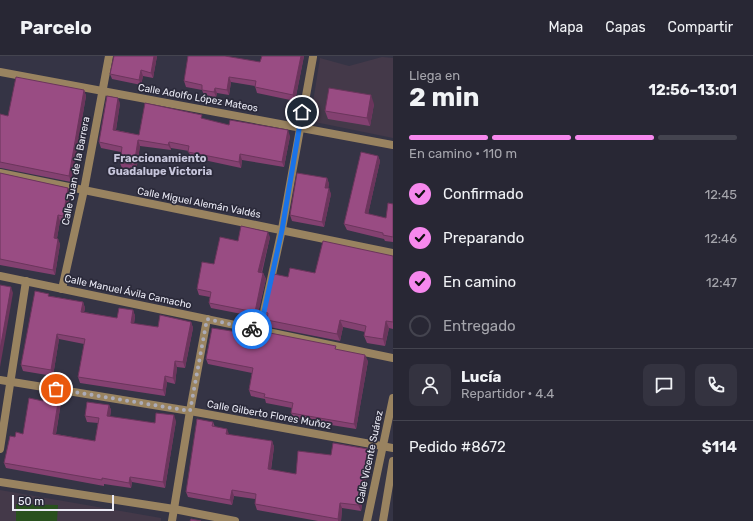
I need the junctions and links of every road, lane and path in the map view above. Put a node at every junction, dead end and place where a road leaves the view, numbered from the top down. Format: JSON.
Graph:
{"nodes":[{"id":1,"x":109,"y":56,"type":"edge"},
{"id":2,"x":313,"y":57,"type":"edge"},
{"id":3,"x":0,"y":72,"type":"edge"},
{"id":4,"x":101,"y":91,"type":"junction"},
{"id":5,"x":300,"y":126,"type":"junction"},
{"id":6,"x":393,"y":145,"type":"edge"},
{"id":7,"x":0,"y":173,"type":"edge"},
{"id":8,"x":84,"y":190,"type":"junction"},
{"id":9,"x":282,"y":230,"type":"junction"},
{"id":10,"x":393,"y":253,"type":"edge"},
{"id":11,"x":0,"y":276,"type":"edge"},
{"id":12,"x":26,"y":281,"type":"junction"},
{"id":13,"x":62,"y":289,"type":"junction"},
{"id":14,"x":207,"y":319,"type":"junction"},
{"id":15,"x":260,"y":330,"type":"junction"},
{"id":16,"x":393,"y":358,"type":"edge"},
{"id":17,"x":0,"y":380,"type":"edge"},
{"id":18,"x":11,"y":382,"type":"junction"},
{"id":19,"x":393,"y":398,"type":"edge"},
{"id":20,"x":190,"y":411,"type":"junction"},
{"id":21,"x":382,"y":446,"type":"junction"},
{"id":22,"x":393,"y":448,"type":"edge"},
{"id":23,"x":0,"y":449,"type":"edge"},
{"id":24,"x":393,"y":461,"type":"edge"},
{"id":25,"x":0,"y":482,"type":"edge"},
{"id":26,"x":391,"y":482,"type":"edge"},
{"id":27,"x":174,"y":509,"type":"junction"},
{"id":28,"x":172,"y":521,"type":"edge"},
{"id":29,"x":234,"y":521,"type":"edge"},
{"id":30,"x":366,"y":521,"type":"edge"},
{"id":31,"x":383,"y":521,"type":"edge"}],
"edges":[{"from":1,"to":4,"type":"street","name":"Calle Juan de la Barrera"},
{"from":2,"to":5,"type":"street"},
{"from":3,"to":4,"type":"street","name":"Calle Adolfo López Mateos"},
{"from":4,"to":5,"type":"street","name":"Calle Adolfo López Mateos"},
{"from":4,"to":8,"type":"street","name":"Calle Juan de la Barrera"},
{"from":5,"to":6,"type":"street","name":"Calle Adolfo López Mateos"},
{"from":5,"to":9,"type":"street"},
{"from":7,"to":8,"type":"street","name":"Calle Miguel Alemán Valdés"},
{"from":8,"to":9,"type":"street","name":"Calle Miguel Alemán Valdés"},
{"from":8,"to":13,"type":"street","name":"Calle Juan de la Barrera"},
{"from":9,"to":10,"type":"street","name":"Calle Miguel Alemán Valdés"},
{"from":9,"to":15,"type":"street"},
{"from":11,"to":12,"type":"street","name":"Calle Manuel Ávila Camacho"},
{"from":12,"to":13,"type":"street","name":"Calle Manuel Ávila Camacho"},
{"from":12,"to":18,"type":"street"},
{"from":13,"to":14,"type":"street","name":"Calle Manuel Ávila Camacho"},
{"from":14,"to":15,"type":"street","name":"Calle Manuel Ávila Camacho"},
{"from":14,"to":20,"type":"street"},
{"from":15,"to":16,"type":"street","name":"Calle Manuel Ávila Camacho"},
{"from":17,"to":18,"type":"street","name":"Calle Gilberto Flores Muñoz"},
{"from":18,"to":20,"type":"street","name":"Calle Gilberto Flores Muñoz"},
{"from":18,"to":23,"type":"street"},
{"from":19,"to":21,"type":"street","name":"Calle Vicente Suárez"},
{"from":20,"to":21,"type":"street","name":"Calle Gilberto Flores Muñoz"},
{"from":20,"to":27,"type":"street"},
{"from":21,"to":22,"type":"street","name":"Calle Gilberto Flores Muñoz"},
{"from":21,"to":30,"type":"street","name":"Calle Vicente Suárez"},
{"from":24,"to":26,"type":"street"},
{"from":25,"to":27,"type":"street"},
{"from":26,"to":31,"type":"street"},
{"from":27,"to":28,"type":"street"},
{"from":27,"to":29,"type":"street"}]}
